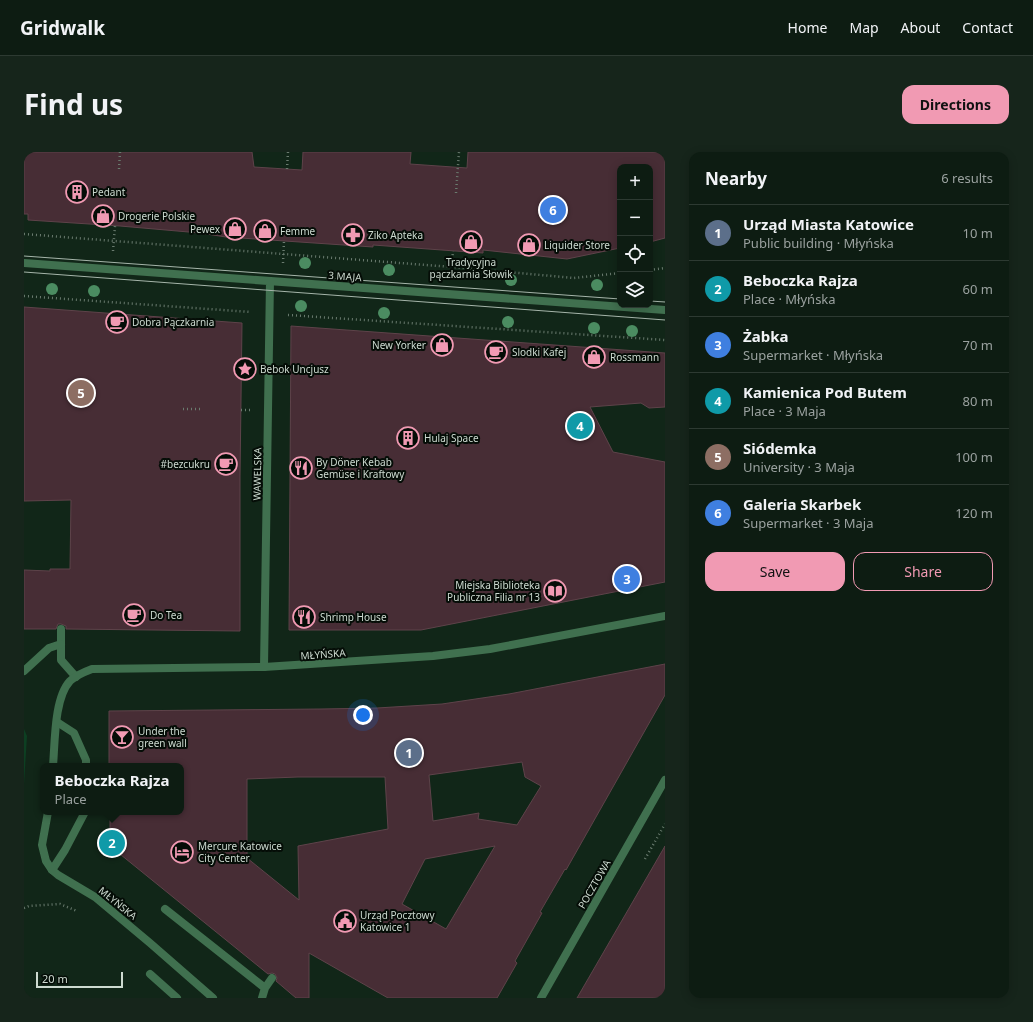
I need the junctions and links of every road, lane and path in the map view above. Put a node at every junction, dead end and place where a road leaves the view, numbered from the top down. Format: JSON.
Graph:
{"nodes":[{"id":1,"x":120,"y":152,"type":"edge"},
{"id":2,"x":288,"y":152,"type":"edge"},
{"id":3,"x":459,"y":152,"type":"edge"},
{"id":4,"x":118,"y":169,"type":"dead end"},
{"id":5,"x":287,"y":169,"type":"dead end"},
{"id":6,"x":456,"y":193,"type":"dead end"},
{"id":7,"x":115,"y":226,"type":"dead end"},
{"id":8,"x":24,"y":234,"type":"edge"},
{"id":9,"x":114,"y":241,"type":"junction"},
{"id":10,"x":453,"y":251,"type":"dead end"},
{"id":11,"x":24,"y":263,"type":"edge"},
{"id":12,"x":452,"y":267,"type":"junction"},
{"id":13,"x":665,"y":268,"type":"edge"},
{"id":14,"x":112,"y":269,"type":"junction"},
{"id":15,"x":653,"y":270,"type":"edge"},
{"id":16,"x":617,"y":273,"type":"edge"},
{"id":17,"x":270,"y":280,"type":"junction"},
{"id":18,"x":450,"y":294,"type":"junction"},
{"id":19,"x":24,"y":296,"type":"edge"},
{"id":20,"x":665,"y":310,"type":"edge"},
{"id":21,"x":269,"y":314,"type":"junction"},
{"id":22,"x":665,"y":340,"type":"edge"},
{"id":23,"x":183,"y":409,"type":"dead end"},
{"id":24,"x":201,"y":409,"type":"dead end"},
{"id":25,"x":665,"y":616,"type":"edge"},
{"id":26,"x":61,"y":629,"type":"dead end"},
{"id":27,"x":61,"y":644,"type":"junction"},
{"id":28,"x":264,"y":667,"type":"junction"},
{"id":29,"x":24,"y":671,"type":"edge"},
{"id":30,"x":76,"y":676,"type":"junction"},
{"id":31,"x":57,"y":722,"type":"junction"},
{"id":32,"x":53,"y":763,"type":"edge"},
{"id":33,"x":86,"y":763,"type":"edge"},
{"id":34,"x":665,"y":780,"type":"edge"},
{"id":35,"x":47,"y":815,"type":"edge"},
{"id":36,"x":83,"y":815,"type":"edge"},
{"id":37,"x":52,"y":870,"type":"junction"},
{"id":38,"x":24,"y":908,"type":"edge"},
{"id":39,"x":165,"y":909,"type":"dead end"},
{"id":40,"x":78,"y":911,"type":"dead end"},
{"id":41,"x":150,"y":974,"type":"dead end"},
{"id":42,"x":272,"y":978,"type":"dead end"},
{"id":43,"x":265,"y":988,"type":"junction"},
{"id":44,"x":177,"y":998,"type":"edge"},
{"id":45,"x":213,"y":998,"type":"edge"},
{"id":46,"x":262,"y":998,"type":"edge"},
{"id":47,"x":540,"y":998,"type":"edge"}],
"edges":[{"from":1,"to":4,"type":"path"},
{"from":2,"to":5,"type":"path"},
{"from":3,"to":6,"type":"path"},
{"from":7,"to":9,"type":"path"},
{"from":8,"to":9,"type":"path"},
{"from":9,"to":12,"type":"path"},
{"from":9,"to":14,"type":"path"},
{"from":10,"to":12,"type":"path"},
{"from":11,"to":14,"type":"street","name":"3 MAJA"},
{"from":12,"to":16,"type":"path"},
{"from":12,"to":18,"type":"path"},
{"from":13,"to":15,"type":"path"},
{"from":14,"to":17,"type":"street","name":"3 MAJA"},
{"from":17,"to":18,"type":"street","name":"3 MAJA"},
{"from":17,"to":21,"type":"street","name":"WAWELSKA"},
{"from":18,"to":20,"type":"street","name":"3 MAJA"},
{"from":19,"to":21,"type":"path"},
{"from":21,"to":22,"type":"path"},
{"from":21,"to":28,"type":"street","name":"WAWELSKA"},
{"from":23,"to":24,"type":"path"},
{"from":25,"to":28,"type":"street","name":"MŁYŃSKA"},
{"from":26,"to":27,"type":"street"},
{"from":27,"to":29,"type":"street"},
{"from":27,"to":30,"type":"street"},
{"from":28,"to":30,"type":"street","name":"MŁYŃSKA"},
{"from":30,"to":31,"type":"street","name":"MŁYŃSKA"},
{"from":31,"to":32,"type":"street","name":"MŁYŃSKA"},
{"from":31,"to":33,"type":"street"},
{"from":34,"to":47,"type":"street","name":"POCZTOWA"},
{"from":35,"to":37,"type":"street","name":"MŁYŃSKA"},
{"from":36,"to":37,"type":"street"},
{"from":37,"to":45,"type":"street","name":"MŁYŃSKA"},
{"from":38,"to":40,"type":"path"},
{"from":39,"to":43,"type":"street"},
{"from":41,"to":44,"type":"street"},
{"from":42,"to":43,"type":"street"},
{"from":43,"to":46,"type":"street"}]}
